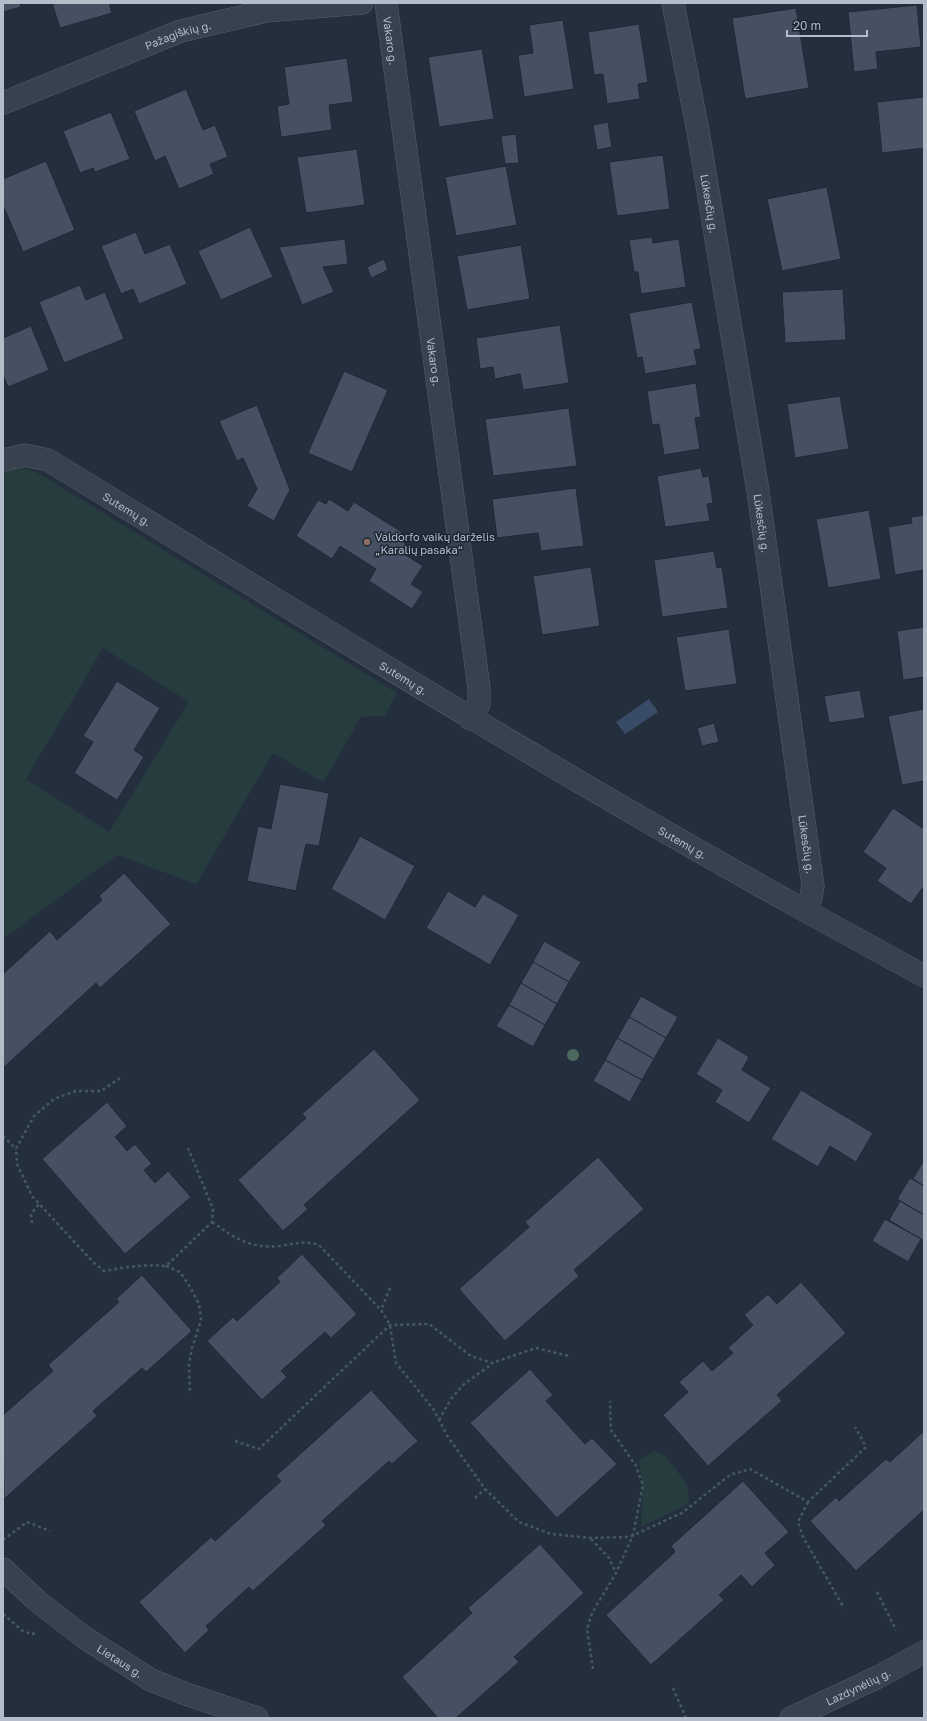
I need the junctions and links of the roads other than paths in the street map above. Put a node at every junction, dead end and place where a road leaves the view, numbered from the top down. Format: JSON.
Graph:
{"nodes":[{"id":1,"x":362,"y":3,"type":"edge"},
{"id":2,"x":386,"y":3,"type":"edge"},
{"id":3,"x":673,"y":3,"type":"edge"},
{"id":4,"x":3,"y":103,"type":"edge"},
{"id":5,"x":3,"y":460,"type":"edge"},
{"id":6,"x":470,"y":719,"type":"junction"},
{"id":7,"x":804,"y":910,"type":"junction"},
{"id":8,"x":924,"y":976,"type":"edge"},
{"id":9,"x":3,"y":1569,"type":"edge"},
{"id":10,"x":924,"y":1652,"type":"edge"},
{"id":11,"x":257,"y":1718,"type":"edge"},
{"id":12,"x":791,"y":1718,"type":"edge"}],
"edges":[{"from":1,"to":4,"type":"street","name":"Pažagiškių g."},
{"from":2,"to":6,"type":"street","name":"Vakaro g."},
{"from":3,"to":7,"type":"street","name":"Lūkesčių g."},
{"from":5,"to":6,"type":"street","name":"Sutemų g."},
{"from":6,"to":7,"type":"street","name":"Sutemų g."},
{"from":7,"to":8,"type":"street"},
{"from":9,"to":11,"type":"street","name":"Lietaus g."},
{"from":10,"to":12,"type":"street","name":"Lazdynėlių g."}]}
